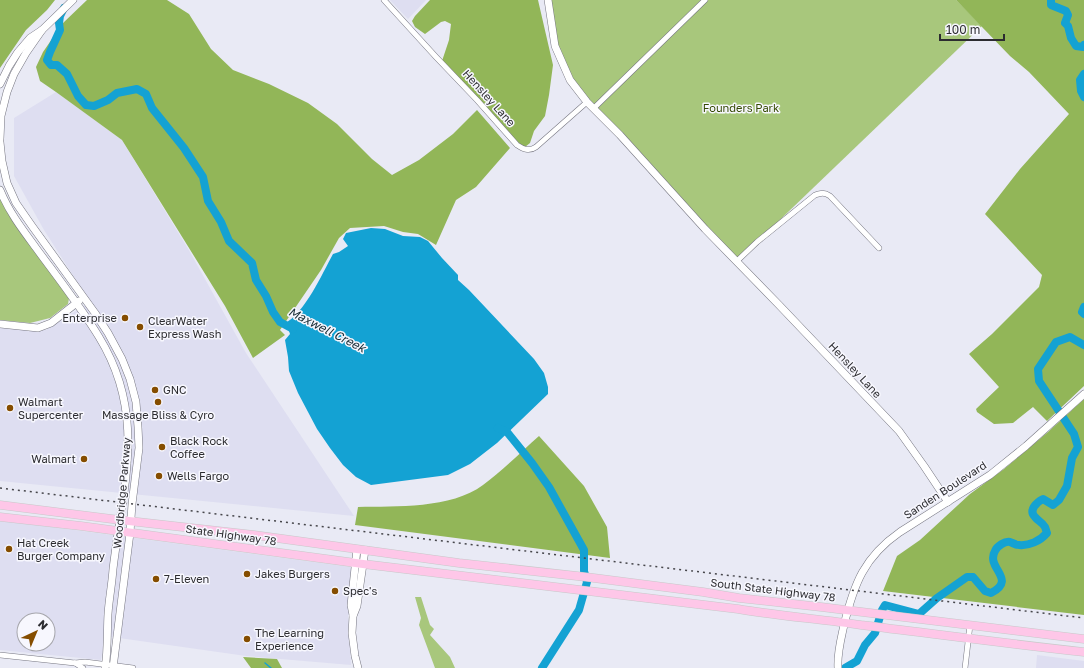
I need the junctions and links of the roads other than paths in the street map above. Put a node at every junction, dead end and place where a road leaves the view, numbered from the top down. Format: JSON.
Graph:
{"nodes":[{"id":1,"x":73,"y":0,"type":"edge"},
{"id":2,"x":384,"y":0,"type":"edge"},
{"id":3,"x":548,"y":0,"type":"edge"},
{"id":4,"x":705,"y":0,"type":"edge"},
{"id":5,"x":42,"y":30,"type":"junction"},
{"id":6,"x":0,"y":84,"type":"edge"},
{"id":7,"x":587,"y":102,"type":"junction"},
{"id":8,"x":594,"y":108,"type":"junction"},
{"id":9,"x":0,"y":140,"type":"edge"},
{"id":10,"x":0,"y":190,"type":"edge"},
{"id":11,"x":879,"y":248,"type":"dead end"},
{"id":12,"x":737,"y":261,"type":"junction"},
{"id":13,"x":84,"y":298,"type":"junction"},
{"id":14,"x":76,"y":303,"type":"junction"},
{"id":15,"x":0,"y":324,"type":"edge"},
{"id":16,"x":112,"y":359,"type":"junction"},
{"id":17,"x":122,"y":359,"type":"junction"},
{"id":18,"x":1084,"y":394,"type":"edge"},
{"id":19,"x":128,"y":437,"type":"junction"},
{"id":20,"x":138,"y":438,"type":"junction"},
{"id":21,"x":948,"y":502,"type":"junction"},
{"id":22,"x":0,"y":505,"type":"edge"},
{"id":23,"x":0,"y":516,"type":"edge"},
{"id":24,"x":120,"y":520,"type":"junction"},
{"id":25,"x":131,"y":521,"type":"junction"},
{"id":26,"x":118,"y":531,"type":"junction"},
{"id":27,"x":130,"y":533,"type":"junction"},
{"id":28,"x":254,"y":536,"type":"junction"},
{"id":29,"x":207,"y":543,"type":"junction"},
{"id":30,"x":361,"y":550,"type":"junction"},
{"id":31,"x":459,"y":563,"type":"joint"},
{"id":32,"x":359,"y":564,"type":"junction"},
{"id":33,"x":108,"y":611,"type":"junction"},
{"id":34,"x":848,"y":611,"type":"junction"},
{"id":35,"x":120,"y":613,"type":"junction"},
{"id":36,"x":845,"y":622,"type":"junction"},
{"id":37,"x":970,"y":625,"type":"junction"},
{"id":38,"x":968,"y":639,"type":"junction"},
{"id":39,"x":1084,"y":639,"type":"edge"},
{"id":40,"x":1084,"y":652,"type":"edge"},
{"id":41,"x":0,"y":655,"type":"edge"},
{"id":42,"x":76,"y":664,"type":"junction"},
{"id":43,"x":838,"y":665,"type":"edge"},
{"id":44,"x":109,"y":667,"type":"edge"},
{"id":45,"x":83,"y":668,"type":"edge"},
{"id":46,"x":132,"y":668,"type":"edge"},
{"id":47,"x":358,"y":668,"type":"edge"},
{"id":48,"x":965,"y":668,"type":"edge"}],
"edges":[{"from":1,"to":5,"type":"main road","name":"Woodbridge Parkway"},
{"from":2,"to":7,"type":"street","name":"Hensley Lane"},
{"from":3,"to":7,"type":"main road","name":"Hensley Lane"},
{"from":4,"to":8,"type":"street"},
{"from":5,"to":6,"type":"main road","name":"Woodbridge Parkway"},
{"from":5,"to":9,"type":"main road","name":"Woodbridge Parkway"},
{"from":7,"to":8,"type":"main road","name":"Hensley Lane"},
{"from":8,"to":12,"type":"main road","name":"Hensley Lane"},
{"from":9,"to":13,"type":"main road","name":"Woodbridge Parkway"},
{"from":10,"to":14,"type":"main road","name":"Woodbridge Parkway"},
{"from":11,"to":12,"type":"street"},
{"from":12,"to":21,"type":"main road","name":"Hensley Lane"},
{"from":13,"to":14,"type":"main road"},
{"from":13,"to":17,"type":"main road","name":"Woodbridge Parkway"},
{"from":14,"to":15,"type":"main road"},
{"from":14,"to":16,"type":"main road","name":"Woodbridge Parkway"},
{"from":16,"to":17,"type":"main road"},
{"from":16,"to":19,"type":"main road","name":"Woodbridge Parkway"},
{"from":17,"to":20,"type":"main road","name":"Woodbridge Parkway"},
{"from":18,"to":21,"type":"main road","name":"Sanden Boulevard"},
{"from":19,"to":20,"type":"main road"},
{"from":19,"to":24,"type":"main road","name":"Woodbridge Parkway"},
{"from":20,"to":25,"type":"main road","name":"Woodbridge Parkway"},
{"from":21,"to":34,"type":"main road","name":"Sanden Boulevard"},
{"from":22,"to":24,"type":"main road","name":"State Highway 78"},
{"from":23,"to":26,"type":"main road","name":"State Highway 78"},
{"from":24,"to":25,"type":"main road","name":"State Highway 78"},
{"from":24,"to":26,"type":"main road","name":"Woodbridge Parkway"},
{"from":25,"to":27,"type":"main road","name":"Woodbridge Parkway"},
{"from":25,"to":28,"type":"main road","name":"State Highway 78"},
{"from":26,"to":27,"type":"main road","name":"State Highway 78"},
{"from":26,"to":33,"type":"main road","name":"Woodbridge Parkway"},
{"from":27,"to":29,"type":"main road","name":"State Highway 78"},
{"from":27,"to":35,"type":"main road","name":"Woodbridge Parkway"},
{"from":28,"to":29,"type":"main road"},
{"from":28,"to":30,"type":"main road","name":"State Highway 78"},
{"from":29,"to":32,"type":"main road","name":"State Highway 78"},
{"from":30,"to":31,"type":"main road","name":"State Highway 78"},
{"from":30,"to":32,"type":"main road"},
{"from":31,"to":34,"type":"main road","name":"South State Highway 78"},
{"from":32,"to":36,"type":"main road","name":"State Highway 78"},
{"from":32,"to":47,"type":"main road"},
{"from":33,"to":35,"type":"main road"},
{"from":33,"to":44,"type":"main road","name":"Woodbridge Parkway"},
{"from":34,"to":36,"type":"main road","name":"Sanden Boulevard"},
{"from":34,"to":37,"type":"main road","name":"South State Highway 78"},
{"from":35,"to":44,"type":"main road","name":"Woodbridge Parkway"},
{"from":36,"to":38,"type":"main road"},
{"from":36,"to":43,"type":"main road","name":"Sanden Boulevard"},
{"from":37,"to":38,"type":"street"},
{"from":37,"to":39,"type":"main road","name":"South State Highway 78"},
{"from":38,"to":40,"type":"main road"},
{"from":38,"to":48,"type":"street"},
{"from":41,"to":42,"type":"street"},
{"from":42,"to":44,"type":"street"},
{"from":42,"to":45,"type":"street"},
{"from":44,"to":46,"type":"street"}]}
